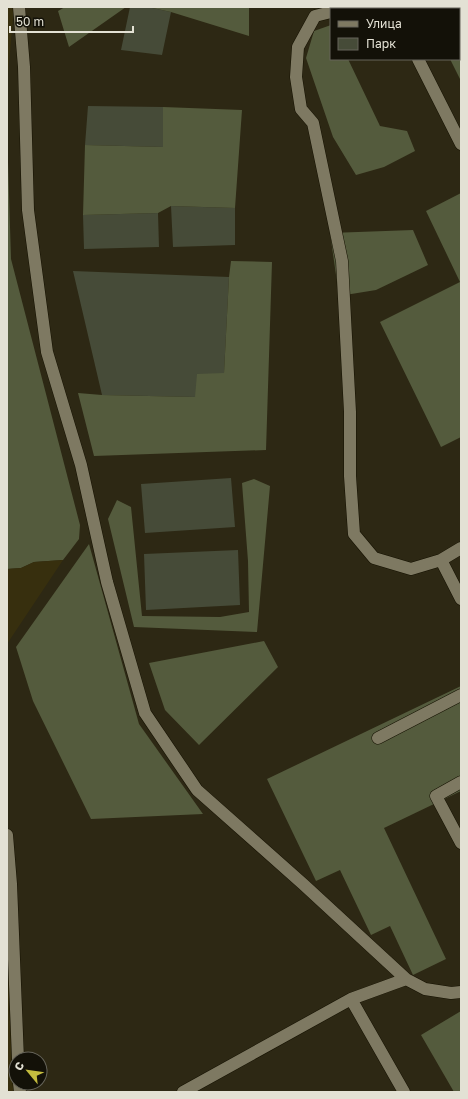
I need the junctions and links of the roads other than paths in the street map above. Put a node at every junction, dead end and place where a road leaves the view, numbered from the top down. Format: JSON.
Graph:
{"nodes":[{"id":1,"x":19,"y":7,"type":"edge"},
{"id":2,"x":354,"y":7,"type":"edge"},
{"id":3,"x":383,"y":8,"type":"edge"},
{"id":4,"x":330,"y":12,"type":"edge"},
{"id":5,"x":419,"y":60,"type":"edge"},
{"id":6,"x":461,"y":144,"type":"edge"},
{"id":7,"x":461,"y":548,"type":"edge"},
{"id":8,"x":441,"y":560,"type":"junction"},
{"id":9,"x":461,"y":599,"type":"edge"},
{"id":10,"x":461,"y":695,"type":"edge"},
{"id":11,"x":378,"y":738,"type":"dead end"},
{"id":12,"x":461,"y":782,"type":"edge"},
{"id":13,"x":7,"y":835,"type":"edge"},
{"id":14,"x":461,"y":843,"type":"edge"},
{"id":15,"x":406,"y":979,"type":"junction"},
{"id":16,"x":461,"y":992,"type":"edge"},
{"id":17,"x":351,"y":999,"type":"junction"},
{"id":18,"x":18,"y":1051,"type":"edge"},
{"id":19,"x":184,"y":1092,"type":"edge"},
{"id":20,"x":404,"y":1092,"type":"edge"}],
"edges":[{"from":1,"to":15,"type":"street"},
{"from":2,"to":3,"type":"street"},
{"from":4,"to":8,"type":"street"},
{"from":5,"to":6,"type":"street"},
{"from":7,"to":8,"type":"street"},
{"from":8,"to":9,"type":"street"},
{"from":10,"to":11,"type":"street"},
{"from":12,"to":14,"type":"street"},
{"from":13,"to":18,"type":"street"},
{"from":15,"to":16,"type":"street"},
{"from":15,"to":17,"type":"street"},
{"from":17,"to":19,"type":"street"},
{"from":17,"to":20,"type":"street"}]}
